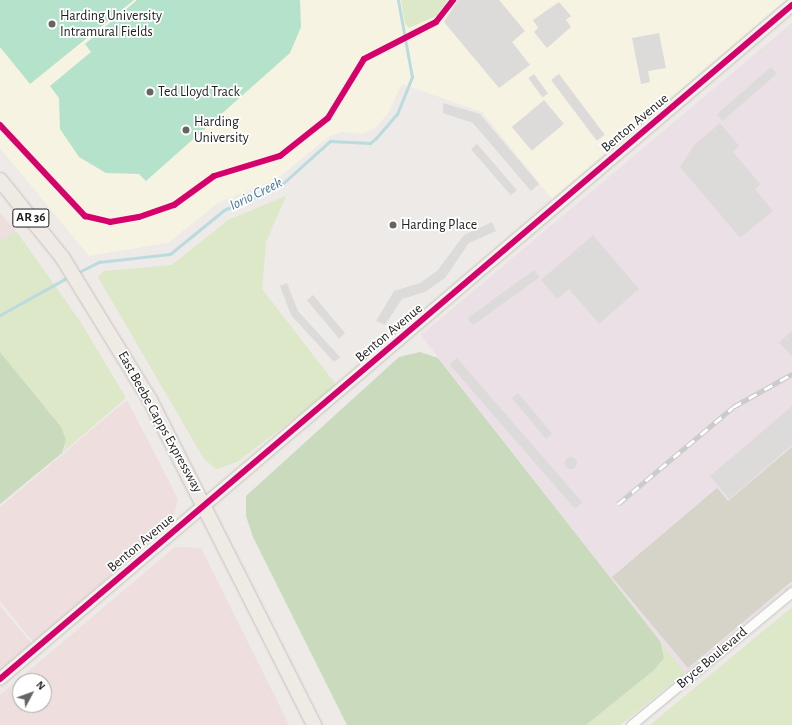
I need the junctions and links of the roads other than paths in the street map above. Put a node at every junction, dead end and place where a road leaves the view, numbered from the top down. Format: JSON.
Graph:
{"nodes":[{"id":1,"x":792,"y":5,"type":"edge"},
{"id":2,"x":0,"y":180,"type":"edge"},
{"id":3,"x":205,"y":504,"type":"junction"},
{"id":4,"x":792,"y":592,"type":"edge"},
{"id":5,"x":0,"y":679,"type":"edge"},
{"id":6,"x":314,"y":725,"type":"edge"},
{"id":7,"x":631,"y":725,"type":"edge"}],
"edges":[{"from":1,"to":3,"type":"street","name":"Benton Avenue"},
{"from":2,"to":3,"type":"main road","name":"East Beebe Capps Expressway","number":"AR 36"},
{"from":3,"to":5,"type":"street","name":"Benton Avenue"},
{"from":3,"to":6,"type":"main road","name":"East Beebe Capps Expressway","number":"AR 36"},
{"from":4,"to":7,"type":"street","name":"Bryce Boulevard"}]}
